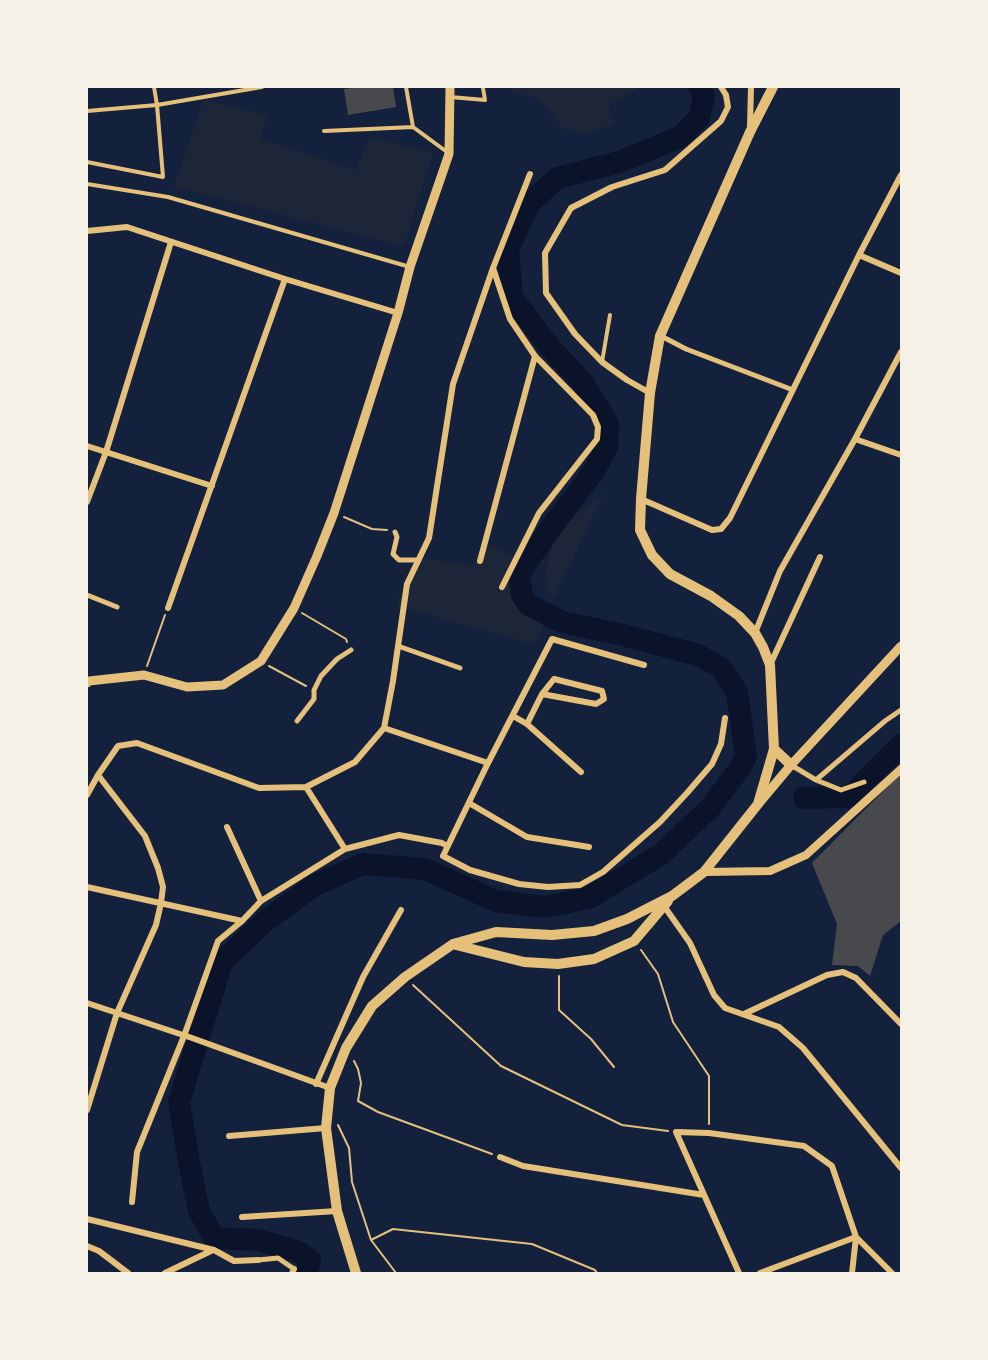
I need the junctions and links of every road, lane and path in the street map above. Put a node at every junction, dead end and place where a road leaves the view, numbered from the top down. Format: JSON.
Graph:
{"nodes":[{"id":1,"x":154,"y":87,"type":"edge"},
{"id":2,"x":262,"y":87,"type":"edge"},
{"id":3,"x":406,"y":87,"type":"edge"},
{"id":4,"x":721,"y":87,"type":"edge"},
{"id":5,"x":752,"y":87,"type":"edge"},
{"id":6,"x":773,"y":87,"type":"edge"},
{"id":7,"x":483,"y":88,"type":"edge"},
{"id":8,"x":449,"y":92,"type":"edge"},
{"id":9,"x":157,"y":105,"type":"junction"},
{"id":10,"x":87,"y":111,"type":"edge"},
{"id":11,"x":413,"y":127,"type":"junction"},
{"id":12,"x":324,"y":131,"type":"dead end"},
{"id":13,"x":750,"y":132,"type":"junction"},
{"id":14,"x":449,"y":154,"type":"junction"},
{"id":15,"x":87,"y":162,"type":"edge"},
{"id":16,"x":530,"y":174,"type":"dead end"},
{"id":17,"x":901,"y":175,"type":"edge"},
{"id":18,"x":87,"y":184,"type":"edge"},
{"id":19,"x":87,"y":231,"type":"edge"},
{"id":20,"x":171,"y":242,"type":"junction"},
{"id":21,"x":859,"y":255,"type":"junction"},
{"id":22,"x":410,"y":267,"type":"junction"},
{"id":23,"x":493,"y":268,"type":"junction"},
{"id":24,"x":901,"y":273,"type":"edge"},
{"id":25,"x":285,"y":279,"type":"junction"},
{"id":26,"x":398,"y":313,"type":"junction"},
{"id":27,"x":610,"y":315,"type":"dead end"},
{"id":28,"x":660,"y":336,"type":"junction"},
{"id":29,"x":901,"y":352,"type":"edge"},
{"id":30,"x":535,"y":356,"type":"junction"},
{"id":31,"x":602,"y":362,"type":"junction"},
{"id":32,"x":793,"y":390,"type":"junction"},
{"id":33,"x":650,"y":393,"type":"junction"},
{"id":34,"x":855,"y":439,"type":"junction"},
{"id":35,"x":87,"y":446,"type":"edge"},
{"id":36,"x":106,"y":452,"type":"junction"},
{"id":37,"x":901,"y":454,"type":"edge"},
{"id":38,"x":212,"y":486,"type":"junction"},
{"id":39,"x":641,"y":500,"type":"junction"},
{"id":40,"x":87,"y":502,"type":"edge"},
{"id":41,"x":334,"y":513,"type":"junction"},
{"id":42,"x":395,"y":532,"type":"joint"},
{"id":43,"x":820,"y":557,"type":"dead end"},
{"id":44,"x":419,"y":560,"type":"junction"},
{"id":45,"x":480,"y":561,"type":"dead end"},
{"id":46,"x":502,"y":587,"type":"dead end"},
{"id":47,"x":87,"y":595,"type":"edge"},
{"id":48,"x":117,"y":607,"type":"dead end"},
{"id":49,"x":168,"y":608,"type":"joint"},
{"id":50,"x":294,"y":608,"type":"junction"},
{"id":51,"x":755,"y":633,"type":"junction"},
{"id":52,"x":398,"y":646,"type":"junction"},
{"id":53,"x":901,"y":646,"type":"edge"},
{"id":54,"x":351,"y":650,"type":"joint"},
{"id":55,"x":261,"y":661,"type":"junction"},
{"id":56,"x":644,"y":665,"type":"dead end"},
{"id":57,"x":770,"y":665,"type":"junction"},
{"id":58,"x":460,"y":668,"type":"dead end"},
{"id":59,"x":144,"y":675,"type":"junction"},
{"id":60,"x":87,"y":683,"type":"edge"},
{"id":61,"x":314,"y":690,"type":"junction"},
{"id":62,"x":543,"y":694,"type":"junction"},
{"id":63,"x":901,"y":710,"type":"edge"},
{"id":64,"x":513,"y":716,"type":"junction"},
{"id":65,"x":725,"y":718,"type":"dead end"},
{"id":66,"x":297,"y":721,"type":"dead end"},
{"id":67,"x":526,"y":724,"type":"junction"},
{"id":68,"x":384,"y":728,"type":"junction"},
{"id":69,"x":774,"y":749,"type":"junction"},
{"id":70,"x":488,"y":763,"type":"junction"},
{"id":71,"x":791,"y":765,"type":"junction"},
{"id":72,"x":901,"y":769,"type":"edge"},
{"id":73,"x":580,"y":772,"type":"dead end"},
{"id":74,"x":98,"y":775,"type":"junction"},
{"id":75,"x":816,"y":780,"type":"junction"},
{"id":76,"x":864,"y":782,"type":"dead end"},
{"id":77,"x":306,"y":787,"type":"junction"},
{"id":78,"x":87,"y":795,"type":"edge"},
{"id":79,"x":469,"y":803,"type":"junction"},
{"id":80,"x":758,"y":804,"type":"junction"},
{"id":81,"x":227,"y":827,"type":"dead end"},
{"id":82,"x":447,"y":846,"type":"junction"},
{"id":83,"x":589,"y":847,"type":"dead end"},
{"id":84,"x":345,"y":849,"type":"junction"},
{"id":85,"x":704,"y":872,"type":"junction"},
{"id":86,"x":87,"y":887,"type":"edge"},
{"id":87,"x":672,"y":896,"type":"junction"},
{"id":88,"x":261,"y":901,"type":"junction"},
{"id":89,"x":161,"y":903,"type":"junction"},
{"id":90,"x":664,"y":906,"type":"junction"},
{"id":91,"x":401,"y":910,"type":"dead end"},
{"id":92,"x":242,"y":921,"type":"junction"},
{"id":93,"x":634,"y":941,"type":"junction"},
{"id":94,"x":453,"y":944,"type":"junction"},
{"id":95,"x":558,"y":964,"type":"junction"},
{"id":96,"x":405,"y":977,"type":"junction"},
{"id":97,"x":87,"y":1003,"type":"edge"},
{"id":98,"x":117,"y":1013,"type":"junction"},
{"id":99,"x":744,"y":1014,"type":"junction"},
{"id":100,"x":901,"y":1024,"type":"edge"},
{"id":101,"x":188,"y":1037,"type":"junction"},
{"id":102,"x":346,"y":1048,"type":"junction"},
{"id":103,"x":614,"y":1067,"type":"dead end"},
{"id":104,"x":316,"y":1084,"type":"junction"},
{"id":105,"x":330,"y":1088,"type":"junction"},
{"id":106,"x":89,"y":1094,"type":"edge"},
{"id":107,"x":328,"y":1109,"type":"junction"},
{"id":108,"x":87,"y":1110,"type":"edge"},
{"id":109,"x":326,"y":1128,"type":"junction"},
{"id":110,"x":676,"y":1132,"type":"junction"},
{"id":111,"x":709,"y":1133,"type":"junction"},
{"id":112,"x":229,"y":1136,"type":"dead end"},
{"id":113,"x":500,"y":1157,"type":"joint"},
{"id":114,"x":901,"y":1168,"type":"edge"},
{"id":115,"x":704,"y":1195,"type":"junction"},
{"id":116,"x":132,"y":1202,"type":"dead end"},
{"id":117,"x":337,"y":1211,"type":"junction"},
{"id":118,"x":242,"y":1217,"type":"dead end"},
{"id":119,"x":87,"y":1219,"type":"edge"},
{"id":120,"x":856,"y":1238,"type":"junction"},
{"id":121,"x":371,"y":1240,"type":"junction"},
{"id":122,"x":87,"y":1246,"type":"edge"},
{"id":123,"x":214,"y":1250,"type":"junction"},
{"id":124,"x":258,"y":1260,"type":"joint"},
{"id":125,"x":293,"y":1271,"type":"edge"},
{"id":126,"x":128,"y":1273,"type":"edge"},
{"id":127,"x":165,"y":1273,"type":"edge"},
{"id":128,"x":356,"y":1273,"type":"edge"},
{"id":129,"x":396,"y":1273,"type":"edge"},
{"id":130,"x":597,"y":1273,"type":"edge"},
{"id":131,"x":739,"y":1273,"type":"edge"},
{"id":132,"x":760,"y":1273,"type":"edge"},
{"id":133,"x":852,"y":1273,"type":"edge"},
{"id":134,"x":892,"y":1273,"type":"edge"}],
"edges":[{"from":1,"to":9,"type":"lane"},
{"from":2,"to":9,"type":"lane"},
{"from":3,"to":11,"type":"lane"},
{"from":4,"to":31,"type":"street"},
{"from":5,"to":13,"type":"street"},
{"from":6,"to":13,"type":"main road"},
{"from":7,"to":8,"type":"lane"},
{"from":8,"to":14,"type":"main road"},
{"from":9,"to":10,"type":"lane"},
{"from":9,"to":15,"type":"lane"},
{"from":11,"to":12,"type":"lane"},
{"from":11,"to":14,"type":"lane"},
{"from":13,"to":28,"type":"main road"},
{"from":14,"to":22,"type":"main road"},
{"from":16,"to":23,"type":"street"},
{"from":17,"to":21,"type":"street"},
{"from":18,"to":22,"type":"lane"},
{"from":19,"to":20,"type":"street"},
{"from":20,"to":25,"type":"street"},
{"from":20,"to":36,"type":"street"},
{"from":21,"to":24,"type":"street"},
{"from":21,"to":32,"type":"street"},
{"from":22,"to":26,"type":"main road"},
{"from":23,"to":30,"type":"street"},
{"from":23,"to":44,"type":"street"},
{"from":25,"to":26,"type":"street"},
{"from":25,"to":38,"type":"street"},
{"from":26,"to":41,"type":"main road"},
{"from":27,"to":31,"type":"lane"},
{"from":28,"to":32,"type":"street"},
{"from":28,"to":33,"type":"main road"},
{"from":29,"to":34,"type":"street"},
{"from":30,"to":45,"type":"street"},
{"from":30,"to":46,"type":"street"},
{"from":31,"to":33,"type":"street"},
{"from":32,"to":39,"type":"street"},
{"from":33,"to":39,"type":"main road"},
{"from":34,"to":37,"type":"street"},
{"from":34,"to":51,"type":"street"},
{"from":35,"to":36,"type":"street"},
{"from":36,"to":38,"type":"street"},
{"from":36,"to":40,"type":"street"},
{"from":38,"to":49,"type":"street"},
{"from":39,"to":51,"type":"main road"},
{"from":41,"to":42,"type":"path"},
{"from":41,"to":50,"type":"main road"},
{"from":42,"to":44,"type":"street"},
{"from":43,"to":57,"type":"street"},
{"from":44,"to":52,"type":"street"},
{"from":47,"to":48,"type":"street"},
{"from":49,"to":59,"type":"path"},
{"from":50,"to":54,"type":"path"},
{"from":50,"to":55,"type":"main road"},
{"from":51,"to":57,"type":"main road"},
{"from":52,"to":58,"type":"street"},
{"from":52,"to":68,"type":"street"},
{"from":53,"to":71,"type":"main road"},
{"from":54,"to":61,"type":"street"},
{"from":55,"to":59,"type":"main road"},
{"from":55,"to":61,"type":"path"},
{"from":56,"to":64,"type":"street"},
{"from":57,"to":69,"type":"main road"},
{"from":59,"to":60,"type":"main road"},
{"from":61,"to":66,"type":"street"},
{"from":62,"to":62,"type":"street"},
{"from":62,"to":67,"type":"street"},
{"from":63,"to":75,"type":"street"},
{"from":64,"to":67,"type":"street"},
{"from":64,"to":70,"type":"street"},
{"from":65,"to":82,"type":"street"},
{"from":67,"to":73,"type":"street"},
{"from":68,"to":70,"type":"street"},
{"from":68,"to":77,"type":"street"},
{"from":69,"to":71,"type":"main road"},
{"from":69,"to":80,"type":"main road"},
{"from":70,"to":79,"type":"street"},
{"from":71,"to":75,"type":"street"},
{"from":71,"to":80,"type":"main road"},
{"from":72,"to":85,"type":"street"},
{"from":74,"to":77,"type":"street"},
{"from":74,"to":78,"type":"street"},
{"from":74,"to":89,"type":"street"},
{"from":75,"to":76,"type":"street"},
{"from":77,"to":84,"type":"street"},
{"from":79,"to":82,"type":"street"},
{"from":79,"to":83,"type":"street"},
{"from":80,"to":85,"type":"main road"},
{"from":81,"to":88,"type":"street"},
{"from":82,"to":84,"type":"street"},
{"from":84,"to":88,"type":"street"},
{"from":85,"to":87,"type":"main road"},
{"from":86,"to":89,"type":"street"},
{"from":87,"to":90,"type":"main road"},
{"from":87,"to":94,"type":"main road"},
{"from":88,"to":92,"type":"street"},
{"from":89,"to":92,"type":"street"},
{"from":89,"to":98,"type":"street"},
{"from":90,"to":93,"type":"main road"},
{"from":90,"to":99,"type":"street"},
{"from":91,"to":104,"type":"street"},
{"from":92,"to":101,"type":"street"},
{"from":93,"to":95,"type":"main road"},
{"from":93,"to":111,"type":"path"},
{"from":94,"to":95,"type":"main road"},
{"from":94,"to":96,"type":"main road"},
{"from":95,"to":103,"type":"path"},
{"from":96,"to":102,"type":"main road"},
{"from":96,"to":110,"type":"path"},
{"from":97,"to":98,"type":"street"},
{"from":98,"to":101,"type":"street"},
{"from":98,"to":106,"type":"street"},
{"from":99,"to":100,"type":"street"},
{"from":99,"to":114,"type":"street"},
{"from":101,"to":104,"type":"street"},
{"from":101,"to":116,"type":"street"},
{"from":102,"to":105,"type":"main road"},
{"from":102,"to":113,"type":"path"},
{"from":104,"to":105,"type":"street"},
{"from":105,"to":107,"type":"main road"},
{"from":106,"to":108,"type":"street"},
{"from":107,"to":109,"type":"main road"},
{"from":107,"to":121,"type":"path"},
{"from":109,"to":112,"type":"street"},
{"from":109,"to":117,"type":"main road"},
{"from":110,"to":111,"type":"street"},
{"from":110,"to":115,"type":"street"},
{"from":111,"to":120,"type":"street"},
{"from":113,"to":115,"type":"street"},
{"from":115,"to":131,"type":"street"},
{"from":117,"to":118,"type":"street"},
{"from":117,"to":128,"type":"main road"},
{"from":119,"to":123,"type":"street"},
{"from":120,"to":132,"type":"street"},
{"from":120,"to":133,"type":"street"},
{"from":120,"to":134,"type":"street"},
{"from":121,"to":129,"type":"path"},
{"from":121,"to":130,"type":"path"},
{"from":122,"to":126,"type":"street"},
{"from":123,"to":124,"type":"street"},
{"from":123,"to":127,"type":"street"},
{"from":124,"to":125,"type":"street"}]}
